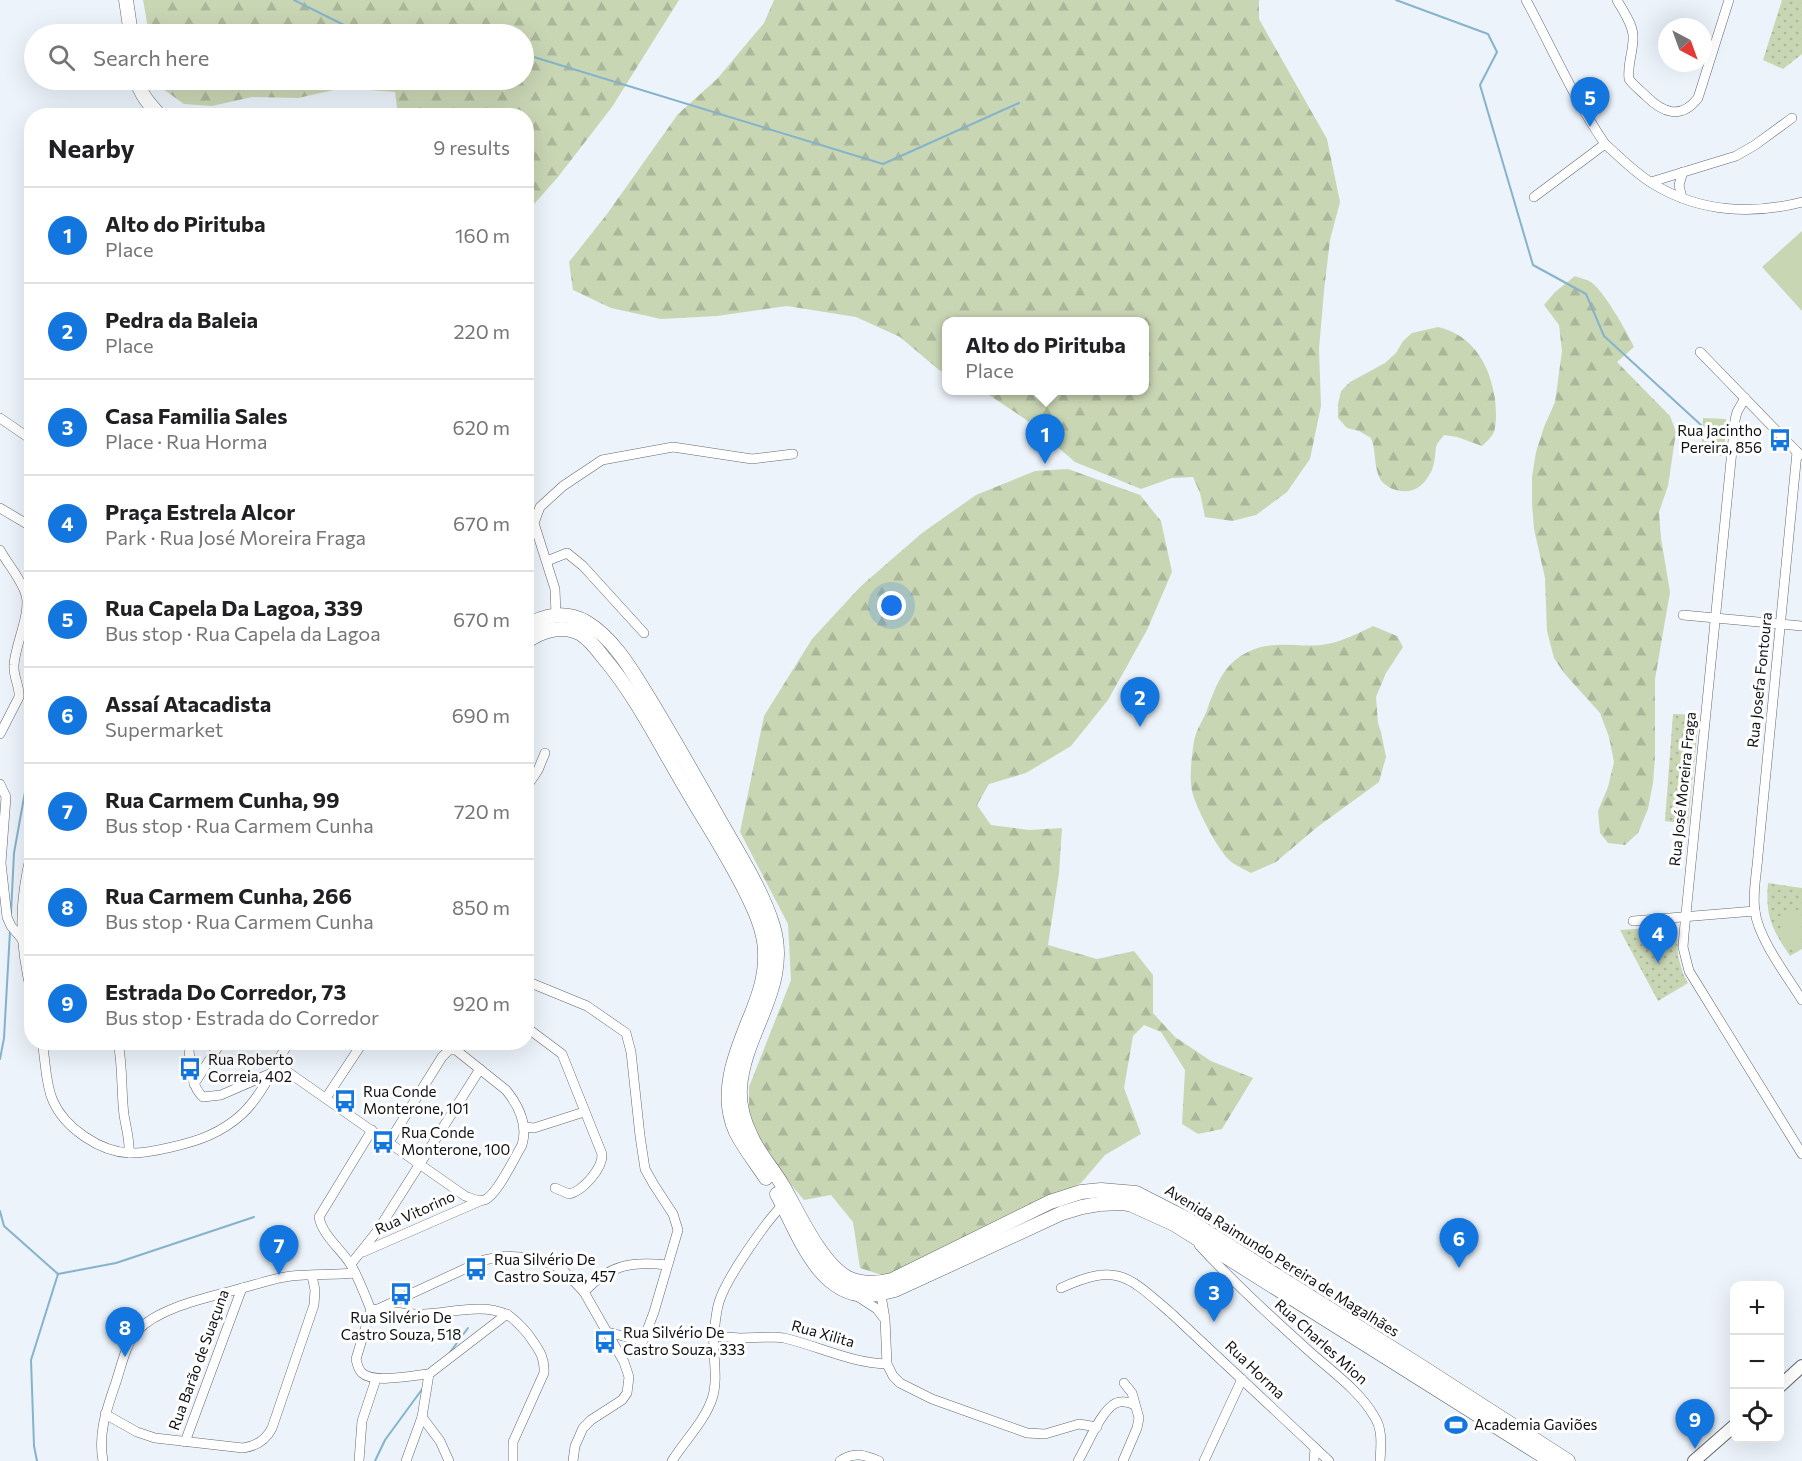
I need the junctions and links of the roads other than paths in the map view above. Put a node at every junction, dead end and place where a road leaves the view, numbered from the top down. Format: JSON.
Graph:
{"nodes":[{"id":1,"x":1526,"y":0,"type":"edge"},
{"id":2,"x":1617,"y":0,"type":"edge"},
{"id":3,"x":1729,"y":0,"type":"edge"},
{"id":4,"x":125,"y":2,"type":"edge"},
{"id":5,"x":129,"y":24,"type":"edge"},
{"id":6,"x":141,"y":90,"type":"edge"},
{"id":7,"x":153,"y":108,"type":"edge"},
{"id":8,"x":1792,"y":118,"type":"dead end"},
{"id":9,"x":1605,"y":144,"type":"junction"},
{"id":10,"x":1683,"y":171,"type":"junction"},
{"id":11,"x":1651,"y":182,"type":"junction"},
{"id":12,"x":1534,"y":197,"type":"dead end"},
{"id":13,"x":1682,"y":198,"type":"junction"},
{"id":14,"x":1802,"y":202,"type":"edge"},
{"id":15,"x":1700,"y":352,"type":"dead end"},
{"id":16,"x":1745,"y":398,"type":"junction"},
{"id":17,"x":0,"y":418,"type":"edge"},
{"id":18,"x":24,"y":434,"type":"edge"},
{"id":19,"x":793,"y":454,"type":"dead end"},
{"id":20,"x":1799,"y":454,"type":"edge"},
{"id":21,"x":3,"y":510,"type":"edge"},
{"id":22,"x":0,"y":521,"type":"edge"},
{"id":23,"x":24,"y":522,"type":"edge"},
{"id":24,"x":0,"y":550,"type":"edge"},
{"id":25,"x":546,"y":561,"type":"junction"},
{"id":26,"x":24,"y":592,"type":"edge"},
{"id":27,"x":556,"y":615,"type":"junction"},
{"id":28,"x":1683,"y":615,"type":"dead end"},
{"id":29,"x":1715,"y":617,"type":"junction"},
{"id":30,"x":24,"y":620,"type":"edge"},
{"id":31,"x":534,"y":623,"type":"edge"},
{"id":32,"x":1781,"y":624,"type":"junction"},
{"id":33,"x":1802,"y":626,"type":"edge"},
{"id":34,"x":644,"y":633,"type":"dead end"},
{"id":35,"x":534,"y":638,"type":"edge"},
{"id":36,"x":0,"y":734,"type":"edge"},
{"id":37,"x":545,"y":753,"type":"dead end"},
{"id":38,"x":534,"y":776,"type":"edge"},
{"id":39,"x":0,"y":784,"type":"edge"},
{"id":40,"x":24,"y":890,"type":"edge"},
{"id":41,"x":1755,"y":911,"type":"junction"},
{"id":42,"x":1686,"y":918,"type":"junction"},
{"id":43,"x":1633,"y":921,"type":"dead end"},
{"id":44,"x":22,"y":939,"type":"junction"},
{"id":45,"x":24,"y":960,"type":"edge"},
{"id":46,"x":534,"y":984,"type":"edge"},
{"id":47,"x":1802,"y":1000,"type":"edge"},
{"id":48,"x":534,"y":1033,"type":"edge"},
{"id":49,"x":43,"y":1050,"type":"edge"},
{"id":50,"x":119,"y":1050,"type":"edge"},
{"id":51,"x":189,"y":1050,"type":"edge"},
{"id":52,"x":216,"y":1050,"type":"edge"},
{"id":53,"x":284,"y":1050,"type":"edge"},
{"id":54,"x":358,"y":1050,"type":"edge"},
{"id":55,"x":275,"y":1063,"type":"junction"},
{"id":56,"x":480,"y":1069,"type":"junction"},
{"id":57,"x":269,"y":1074,"type":"junction"},
{"id":58,"x":194,"y":1084,"type":"junction"},
{"id":59,"x":326,"y":1098,"type":"junction"},
{"id":60,"x":584,"y":1112,"type":"junction"},
{"id":61,"x":525,"y":1126,"type":"junction"},
{"id":62,"x":372,"y":1130,"type":"junction"},
{"id":63,"x":389,"y":1142,"type":"junction"},
{"id":64,"x":129,"y":1153,"type":"junction"},
{"id":65,"x":1802,"y":1154,"type":"edge"},
{"id":66,"x":420,"y":1163,"type":"junction"},
{"id":67,"x":555,"y":1188,"type":"dead end"},
{"id":68,"x":480,"y":1201,"type":"junction"},
{"id":69,"x":786,"y":1202,"type":"junction"},
{"id":70,"x":361,"y":1253,"type":"junction"},
{"id":71,"x":1216,"y":1255,"type":"junction"},
{"id":72,"x":667,"y":1265,"type":"junction"},
{"id":73,"x":353,"y":1269,"type":"junction"},
{"id":74,"x":312,"y":1276,"type":"junction"},
{"id":75,"x":242,"y":1288,"type":"junction"},
{"id":76,"x":1061,"y":1288,"type":"dead end"},
{"id":77,"x":880,"y":1289,"type":"junction"},
{"id":78,"x":845,"y":1290,"type":"junction"},
{"id":79,"x":584,"y":1292,"type":"junction"},
{"id":80,"x":375,"y":1309,"type":"junction"},
{"id":81,"x":507,"y":1314,"type":"junction"},
{"id":82,"x":885,"y":1319,"type":"junction"},
{"id":83,"x":607,"y":1332,"type":"junction"},
{"id":84,"x":714,"y":1336,"type":"junction"},
{"id":85,"x":887,"y":1366,"type":"junction"},
{"id":86,"x":1802,"y":1366,"type":"edge"},
{"id":87,"x":429,"y":1374,"type":"junction"},
{"id":88,"x":376,"y":1379,"type":"junction"},
{"id":89,"x":1242,"y":1379,"type":"junction"},
{"id":90,"x":1124,"y":1383,"type":"dead end"},
{"id":91,"x":1784,"y":1383,"type":"edge"},
{"id":92,"x":1136,"y":1405,"type":"junction"},
{"id":93,"x":105,"y":1414,"type":"junction"},
{"id":94,"x":422,"y":1417,"type":"junction"},
{"id":95,"x":1097,"y":1427,"type":"junction"},
{"id":96,"x":1730,"y":1430,"type":"edge"},
{"id":97,"x":1730,"y":1436,"type":"edge"},
{"id":98,"x":184,"y":1442,"type":"junction"},
{"id":99,"x":1315,"y":1448,"type":"junction"},
{"id":100,"x":1382,"y":1460,"type":"edge"},
{"id":101,"x":103,"y":1461,"type":"edge"},
{"id":102,"x":359,"y":1461,"type":"edge"},
{"id":103,"x":406,"y":1461,"type":"edge"},
{"id":104,"x":449,"y":1461,"type":"edge"},
{"id":105,"x":513,"y":1461,"type":"edge"},
{"id":106,"x":573,"y":1461,"type":"edge"},
{"id":107,"x":672,"y":1461,"type":"edge"},
{"id":108,"x":840,"y":1461,"type":"edge"},
{"id":109,"x":879,"y":1461,"type":"edge"},
{"id":110,"x":1078,"y":1461,"type":"edge"},
{"id":111,"x":1123,"y":1461,"type":"edge"},
{"id":112,"x":1204,"y":1461,"type":"edge"},
{"id":113,"x":1314,"y":1461,"type":"edge"},
{"id":114,"x":1329,"y":1461,"type":"edge"},
{"id":115,"x":1551,"y":1461,"type":"edge"},
{"id":116,"x":1568,"y":1461,"type":"edge"},
{"id":117,"x":1694,"y":1461,"type":"edge"},
{"id":118,"x":1701,"y":1461,"type":"edge"}],
"edges":[{"from":1,"to":9,"type":"street"},
{"from":2,"to":3,"type":"street"},
{"from":4,"to":5,"type":"main road"},
{"from":6,"to":7,"type":"main road"},
{"from":8,"to":10,"type":"street"},
{"from":9,"to":11,"type":"street"},
{"from":9,"to":12,"type":"street"},
{"from":10,"to":11,"type":"street"},
{"from":10,"to":13,"type":"street"},
{"from":11,"to":13,"type":"street"},
{"from":13,"to":14,"type":"street"},
{"from":15,"to":16,"type":"street"},
{"from":16,"to":20,"type":"street"},
{"from":16,"to":29,"type":"street","name":"Rua José Moreira Fraga"},
{"from":17,"to":18,"type":"street"},
{"from":19,"to":25,"type":"street"},
{"from":20,"to":32,"type":"street","name":"Rua Josefa Fontoura"},
{"from":21,"to":22,"type":"street"},
{"from":21,"to":23,"type":"street"},
{"from":24,"to":26,"type":"street"},
{"from":25,"to":27,"type":"street"},
{"from":25,"to":34,"type":"street"},
{"from":27,"to":31,"type":"main road"},
{"from":27,"to":69,"type":"main road","name":"Avenida Raimundo Pereira de Magalhães"},
{"from":28,"to":29,"type":"street"},
{"from":29,"to":32,"type":"street"},
{"from":29,"to":42,"type":"street","name":"Rua José Moreira Fraga"},
{"from":30,"to":36,"type":"street"},
{"from":32,"to":33,"type":"street"},
{"from":32,"to":41,"type":"street","name":"Rua Josefa Fontoura"},
{"from":35,"to":69,"type":"main road","name":"Avenida Raimundo Pereira de Magalhães"},
{"from":37,"to":38,"type":"street"},
{"from":39,"to":44,"type":"street"},
{"from":40,"to":44,"type":"street"},
{"from":41,"to":42,"type":"street"},
{"from":41,"to":47,"type":"street"},
{"from":42,"to":43,"type":"street"},
{"from":42,"to":65,"type":"street","name":"Rua José Moreira Fraga"},
{"from":44,"to":45,"type":"street"},
{"from":46,"to":72,"type":"street"},
{"from":48,"to":60,"type":"street"},
{"from":49,"to":64,"type":"street"},
{"from":50,"to":64,"type":"street"},
{"from":51,"to":58,"type":"street"},
{"from":52,"to":58,"type":"street"},
{"from":53,"to":55,"type":"street"},
{"from":54,"to":59,"type":"street"},
{"from":55,"to":57,"type":"street"},
{"from":55,"to":59,"type":"street"},
{"from":56,"to":61,"type":"street"},
{"from":56,"to":63,"type":"street"},
{"from":56,"to":66,"type":"street"},
{"from":57,"to":58,"type":"street"},
{"from":57,"to":64,"type":"street"},
{"from":59,"to":62,"type":"street"},
{"from":60,"to":61,"type":"street"},
{"from":60,"to":67,"type":"street"},
{"from":61,"to":68,"type":"street"},
{"from":62,"to":63,"type":"street"},
{"from":62,"to":73,"type":"street"},
{"from":63,"to":66,"type":"street"},
{"from":66,"to":68,"type":"street"},
{"from":66,"to":70,"type":"street"},
{"from":68,"to":70,"type":"street","name":"Rua Vitorino"},
{"from":69,"to":77,"type":"main road","name":"Avenida Raimundo Pereira de Magalhães"},
{"from":69,"to":78,"type":"main road","name":"Avenida Raimundo Pereira de Magalhães"},
{"from":69,"to":84,"type":"street"},
{"from":70,"to":73,"type":"street"},
{"from":71,"to":77,"type":"main road","name":"Avenida Raimundo Pereira de Magalhães"},
{"from":71,"to":100,"type":"street","name":"Rua Charles Mion"},
{"from":71,"to":115,"type":"main road","name":"Avenida Raimundo Pereira de Magalhães"},
{"from":72,"to":79,"type":"street"},
{"from":72,"to":83,"type":"street"},
{"from":73,"to":74,"type":"street"},
{"from":73,"to":80,"type":"street"},
{"from":74,"to":75,"type":"street"},
{"from":74,"to":98,"type":"street"},
{"from":75,"to":93,"type":"street"},
{"from":75,"to":98,"type":"street","name":"Rua Barão de Suaçuna"},
{"from":76,"to":89,"type":"street","name":"Rua Horma"},
{"from":77,"to":78,"type":"main road","name":"Avenida Raimundo Pereira de Magalhães"},
{"from":77,"to":82,"type":"street"},
{"from":77,"to":116,"type":"main road","name":"Avenida Raimundo Pereira de Magalhães"},
{"from":78,"to":82,"type":"street"},
{"from":79,"to":80,"type":"street"},
{"from":79,"to":83,"type":"street"},
{"from":80,"to":81,"type":"street"},
{"from":80,"to":88,"type":"street"},
{"from":81,"to":87,"type":"street"},
{"from":81,"to":105,"type":"street"},
{"from":82,"to":85,"type":"street"},
{"from":83,"to":106,"type":"street"},
{"from":84,"to":85,"type":"street","name":"Rua Xilita"},
{"from":84,"to":107,"type":"street"},
{"from":85,"to":95,"type":"street"},
{"from":86,"to":91,"type":"main road"},
{"from":87,"to":88,"type":"street"},
{"from":87,"to":94,"type":"street"},
{"from":88,"to":102,"type":"street"},
{"from":89,"to":99,"type":"street","name":"Rua Horma"},
{"from":89,"to":112,"type":"street"},
{"from":90,"to":92,"type":"street"},
{"from":92,"to":95,"type":"street"},
{"from":92,"to":111,"type":"street"},
{"from":93,"to":98,"type":"street"},
{"from":93,"to":101,"type":"street"},
{"from":94,"to":103,"type":"street"},
{"from":94,"to":104,"type":"street"},
{"from":95,"to":110,"type":"street"},
{"from":96,"to":117,"type":"main road"},
{"from":97,"to":118,"type":"main road"},
{"from":99,"to":113,"type":"street"},
{"from":99,"to":114,"type":"street","name":"Rua Horma"},
{"from":108,"to":109,"type":"street"}]}
